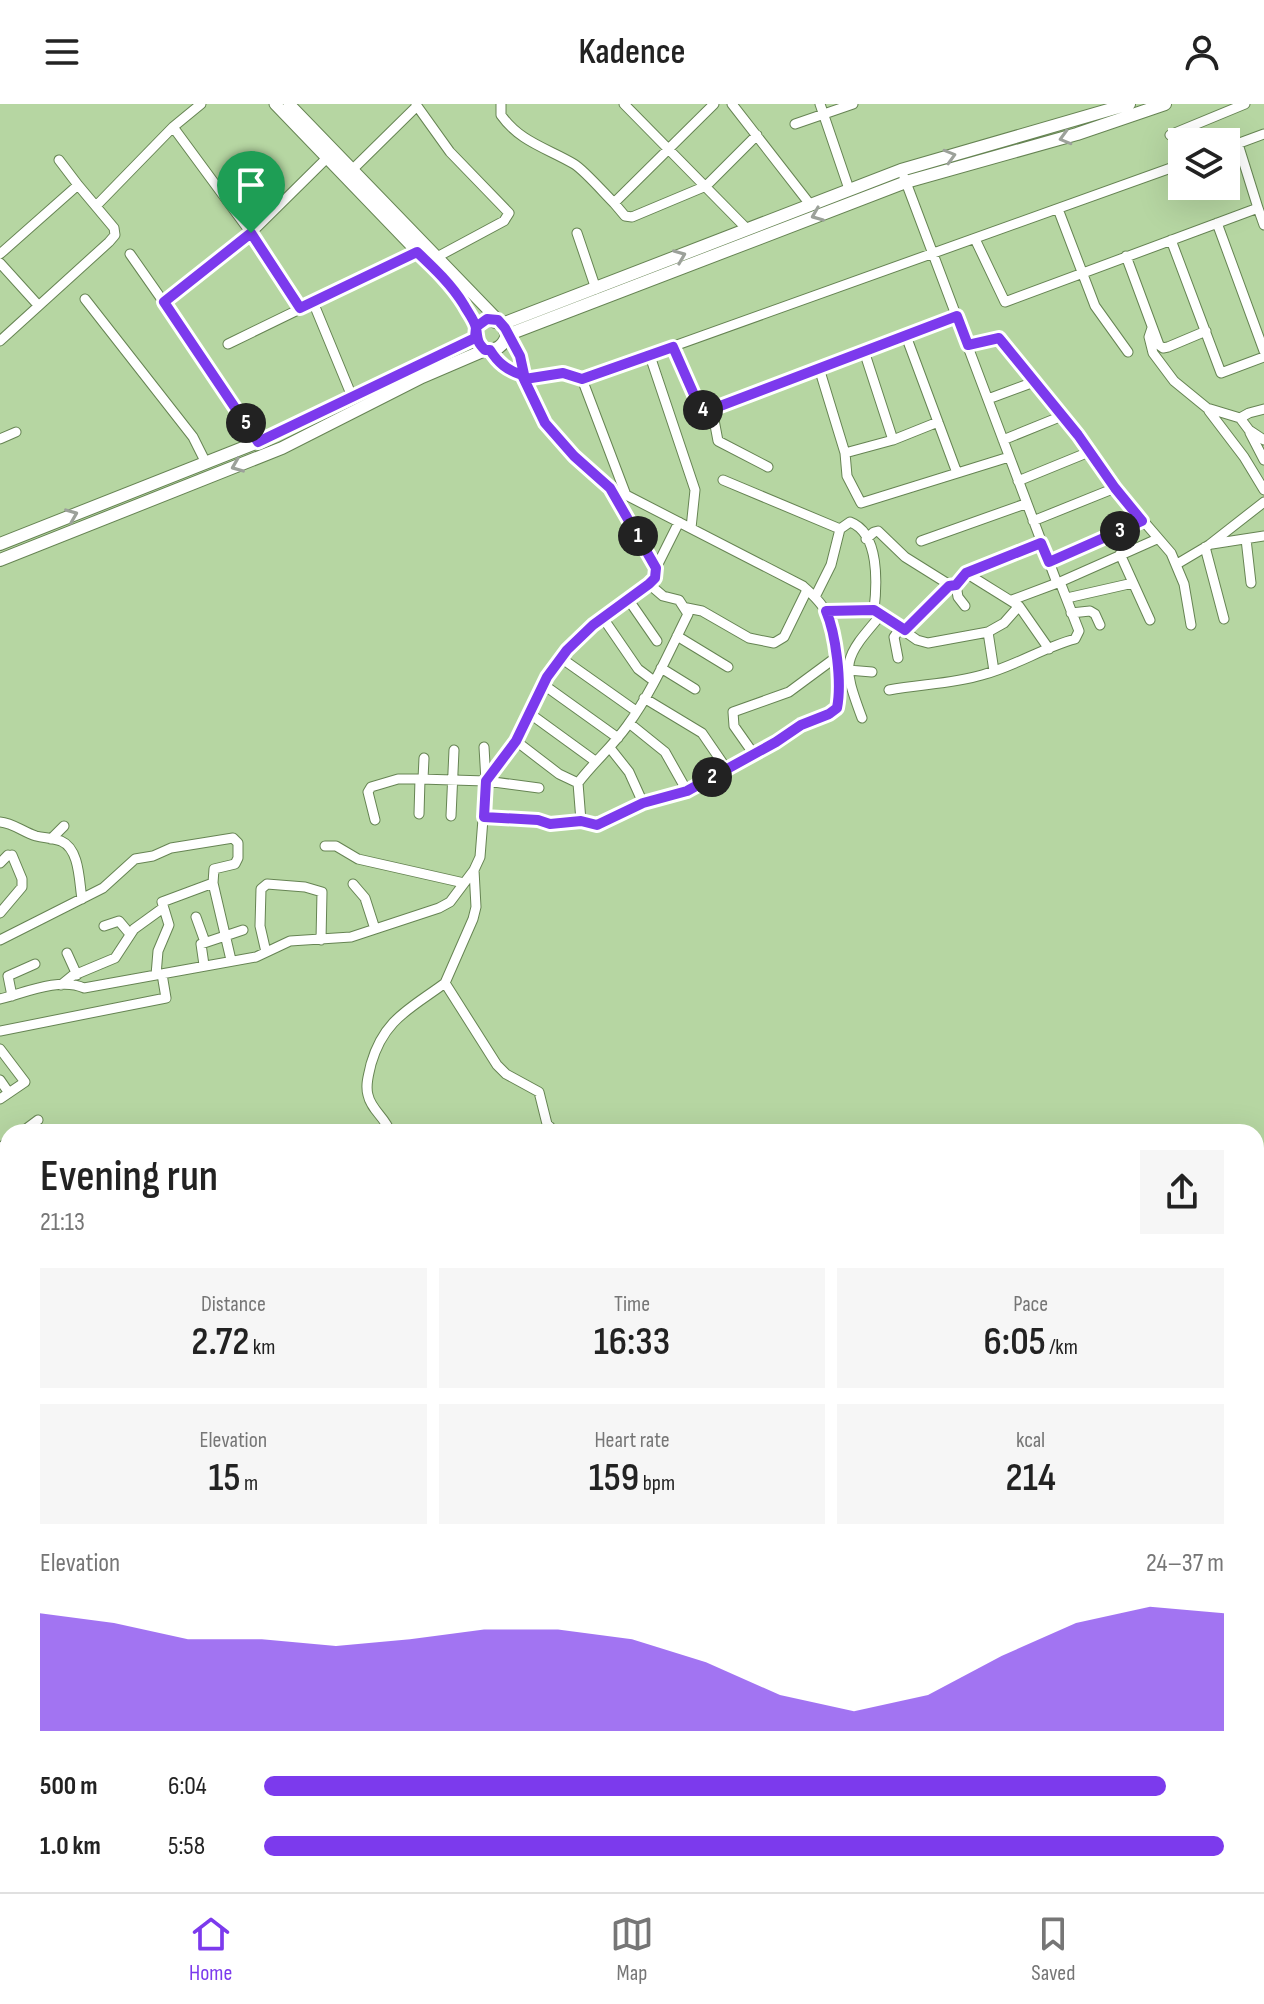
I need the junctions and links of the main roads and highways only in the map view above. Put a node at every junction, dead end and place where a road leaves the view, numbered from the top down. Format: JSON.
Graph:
{"nodes":[{"id":1,"x":1129,"y":104,"type":"edge"},
{"id":2,"x":1165,"y":104,"type":"edge"},
{"id":3,"x":903,"y":176,"type":"junction"},
{"id":4,"x":502,"y":326,"type":"junction"},
{"id":5,"x":476,"y":333,"type":"junction"},
{"id":6,"x":487,"y":350,"type":"junction"},
{"id":7,"x":0,"y":544,"type":"edge"},
{"id":8,"x":0,"y":560,"type":"edge"}],
"edges":[{"from":3,"to":1,"type":"main road","one_way":true},
{"from":2,"to":3,"type":"main road","one_way":true},
{"from":3,"to":4,"type":"main road","one_way":true},
{"from":4,"to":3,"type":"main road","one_way":true},
{"from":4,"to":5,"type":"main road"},
{"from":4,"to":6,"type":"main road"},
{"from":5,"to":6,"type":"main road"},
{"from":7,"to":5,"type":"main road","one_way":true},
{"from":6,"to":8,"type":"main road","one_way":true}]}
